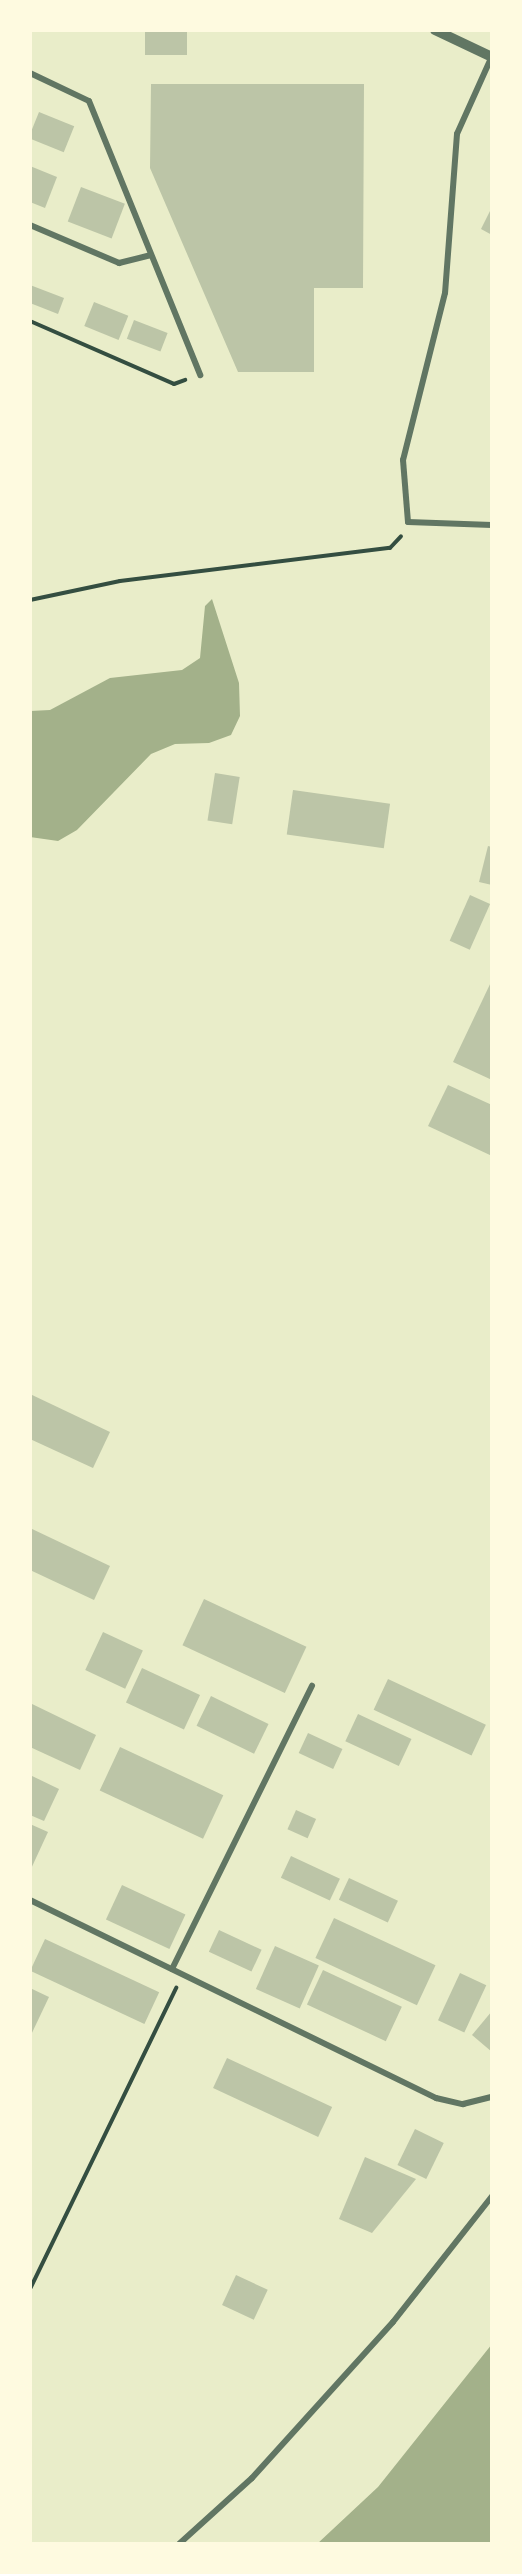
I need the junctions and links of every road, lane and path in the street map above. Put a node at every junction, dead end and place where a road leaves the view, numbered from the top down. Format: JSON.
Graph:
{"nodes":[{"id":1,"x":435,"y":30,"type":"edge"},
{"id":2,"x":492,"y":56,"type":"edge"},
{"id":3,"x":30,"y":73,"type":"edge"},
{"id":4,"x":30,"y":225,"type":"edge"},
{"id":5,"x":151,"y":255,"type":"junction"},
{"id":6,"x":30,"y":321,"type":"edge"},
{"id":7,"x":200,"y":375,"type":"joint"},
{"id":8,"x":413,"y":524,"type":"junction"},
{"id":9,"x":492,"y":525,"type":"edge"},
{"id":10,"x":30,"y":600,"type":"edge"},
{"id":11,"x":312,"y":1686,"type":"dead end"},
{"id":12,"x":30,"y":1900,"type":"edge"},
{"id":13,"x":172,"y":1969,"type":"junction"},
{"id":14,"x":186,"y":1976,"type":"junction"},
{"id":15,"x":492,"y":2097,"type":"edge"},
{"id":16,"x":492,"y":2196,"type":"edge"},
{"id":17,"x":30,"y":2289,"type":"edge"},
{"id":18,"x":179,"y":2544,"type":"edge"}],
"edges":[{"from":1,"to":2,"type":"street"},
{"from":2,"to":8,"type":"street"},
{"from":3,"to":5,"type":"street"},
{"from":4,"to":5,"type":"street"},
{"from":5,"to":7,"type":"street"},
{"from":6,"to":7,"type":"path"},
{"from":8,"to":9,"type":"street"},
{"from":8,"to":10,"type":"path"},
{"from":11,"to":13,"type":"street"},
{"from":12,"to":13,"type":"street"},
{"from":13,"to":14,"type":"street"},
{"from":14,"to":15,"type":"street"},
{"from":14,"to":17,"type":"path"},
{"from":16,"to":18,"type":"street"}]}
